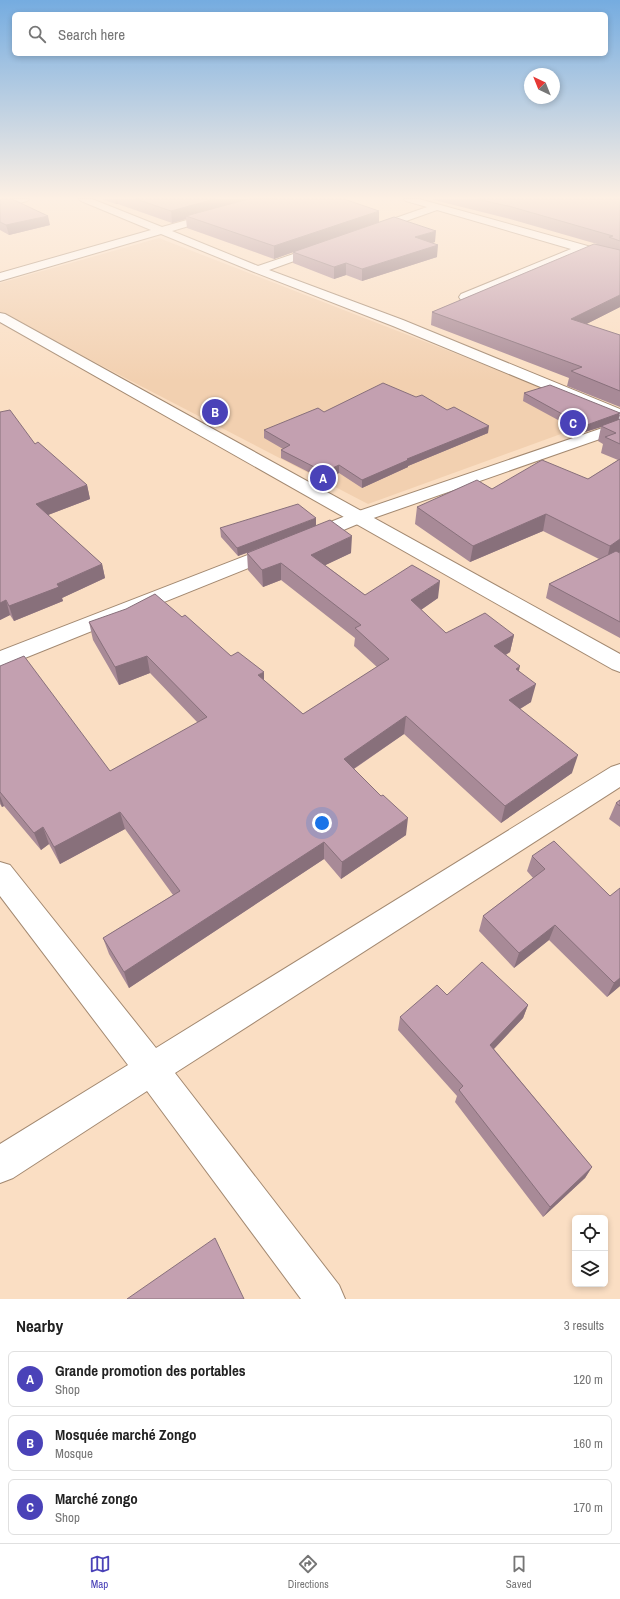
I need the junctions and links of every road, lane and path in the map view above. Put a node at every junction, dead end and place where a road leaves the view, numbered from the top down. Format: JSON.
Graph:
{"nodes":[{"id":1,"x":59,"y":260,"type":"edge"},
{"id":2,"x":233,"y":260,"type":"edge"},
{"id":3,"x":288,"y":260,"type":"edge"},
{"id":4,"x":554,"y":260,"type":"edge"},
{"id":5,"x":258,"y":270,"type":"junction"},
{"id":6,"x":0,"y":277,"type":"edge"},
{"id":7,"x":464,"y":297,"type":"edge"},
{"id":8,"x":0,"y":317,"type":"edge"},
{"id":9,"x":620,"y":415,"type":"edge"},
{"id":10,"x":620,"y":427,"type":"edge"},
{"id":11,"x":359,"y":517,"type":"junction"},
{"id":12,"x":0,"y":660,"type":"edge"},
{"id":13,"x":620,"y":664,"type":"edge"},
{"id":14,"x":620,"y":774,"type":"edge"},
{"id":15,"x":0,"y":874,"type":"edge"},
{"id":16,"x":152,"y":1070,"type":"junction"},
{"id":17,"x":0,"y":1165,"type":"edge"},
{"id":18,"x":325,"y":1299,"type":"edge"}],
"edges":[{"from":1,"to":6,"type":"street"},
{"from":2,"to":5,"type":"street"},
{"from":3,"to":5,"type":"street"},
{"from":4,"to":7,"type":"street"},
{"from":5,"to":9,"type":"street"},
{"from":8,"to":11,"type":"street"},
{"from":10,"to":11,"type":"street"},
{"from":11,"to":12,"type":"street"},
{"from":11,"to":13,"type":"street"},
{"from":14,"to":16,"type":"street"},
{"from":15,"to":16,"type":"street"},
{"from":16,"to":17,"type":"street"},
{"from":16,"to":18,"type":"street"}]}
